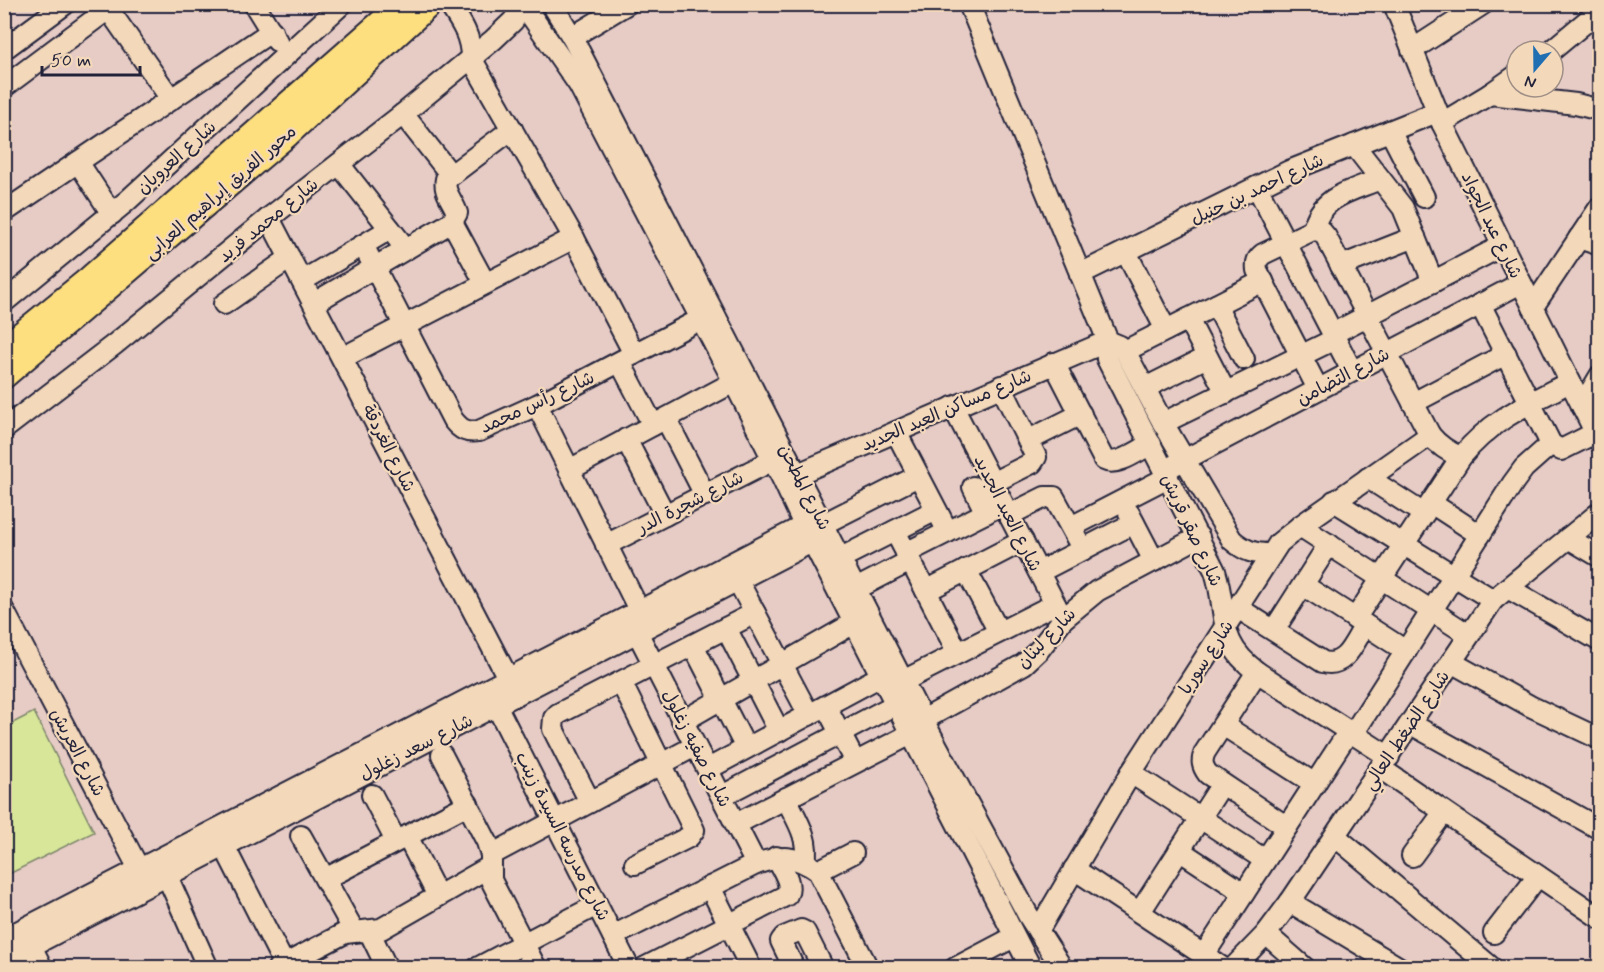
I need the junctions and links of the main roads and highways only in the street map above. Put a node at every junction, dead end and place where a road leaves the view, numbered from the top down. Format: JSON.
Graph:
{"nodes":[{"id":1,"x":416,"y":9,"type":"edge"},
{"id":2,"x":4,"y":348,"type":"edge"},
{"id":3,"x":4,"y":376,"type":"edge"}],
"edges":[{"from":1,"to":2,"type":"main road","name":"محور الفريق إبراهيم العرابى"},
{"from":1,"to":3,"type":"main road","name":"محور الفريق إبراهيم العرابى"}]}
